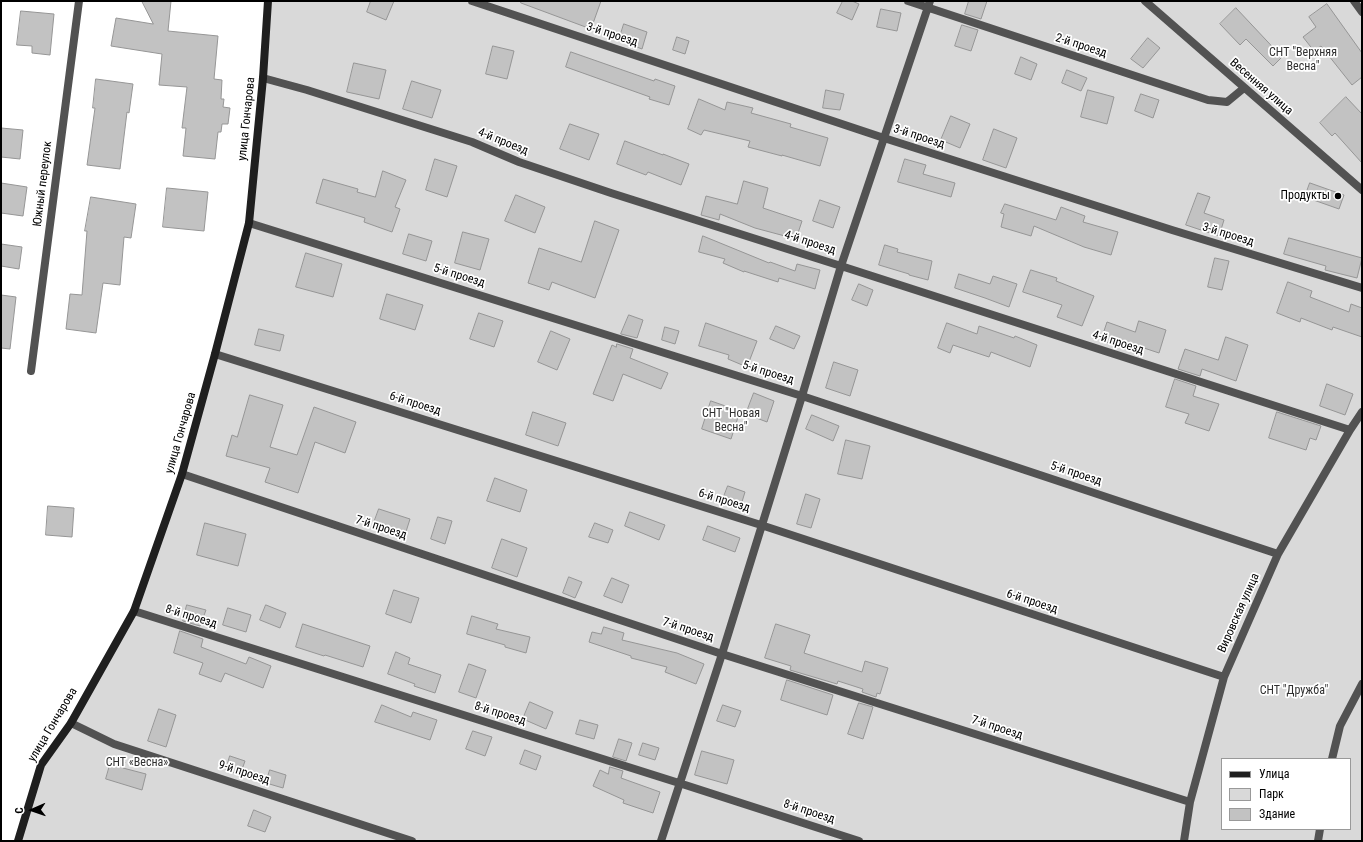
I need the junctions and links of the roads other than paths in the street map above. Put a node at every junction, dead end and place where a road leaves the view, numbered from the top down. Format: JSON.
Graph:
{"nodes":[{"id":1,"x":79,"y":1,"type":"edge"},
{"id":2,"x":268,"y":1,"type":"edge"},
{"id":3,"x":472,"y":1,"type":"edge"},
{"id":4,"x":908,"y":1,"type":"edge"},
{"id":5,"x":1145,"y":1,"type":"edge"},
{"id":6,"x":1354,"y":1,"type":"edge"},
{"id":7,"x":929,"y":4,"type":"edge"},
{"id":8,"x":1362,"y":12,"type":"edge"},
{"id":9,"x":264,"y":78,"type":"junction"},
{"id":10,"x":1244,"y":88,"type":"junction"},
{"id":11,"x":884,"y":138,"type":"junction"},
{"id":12,"x":1362,"y":190,"type":"edge"},
{"id":13,"x":249,"y":223,"type":"junction"},
{"id":14,"x":841,"y":266,"type":"junction"},
{"id":15,"x":1362,"y":288,"type":"edge"},
{"id":16,"x":215,"y":354,"type":"junction"},
{"id":17,"x":32,"y":371,"type":"dead end"},
{"id":18,"x":802,"y":396,"type":"junction"},
{"id":19,"x":1362,"y":412,"type":"edge"},
{"id":20,"x":1350,"y":430,"type":"junction"},
{"id":21,"x":182,"y":474,"type":"junction"},
{"id":22,"x":761,"y":525,"type":"junction"},
{"id":23,"x":1278,"y":554,"type":"junction"},
{"id":24,"x":134,"y":611,"type":"junction"},
{"id":25,"x":722,"y":654,"type":"junction"},
{"id":26,"x":1224,"y":677,"type":"junction"},
{"id":27,"x":1362,"y":684,"type":"edge"},
{"id":28,"x":71,"y":723,"type":"junction"},
{"id":29,"x":1332,"y":758,"type":"edge"},
{"id":30,"x":679,"y":783,"type":"junction"},
{"id":31,"x":1190,"y":802,"type":"junction"},
{"id":32,"x":1320,"y":830,"type":"edge"},
{"id":33,"x":18,"y":841,"type":"edge"},
{"id":34,"x":412,"y":841,"type":"edge"},
{"id":35,"x":661,"y":841,"type":"edge"},
{"id":36,"x":859,"y":841,"type":"edge"},
{"id":37,"x":1184,"y":841,"type":"edge"},
{"id":38,"x":1318,"y":841,"type":"edge"}],
"edges":[{"from":1,"to":17,"type":"street","name":"Южный переулок"},
{"from":2,"to":9,"type":"street","name":"улица Гончарова"},
{"from":3,"to":11,"type":"street","name":"3-й проезд"},
{"from":4,"to":7,"type":"street","name":"2-й проезд"},
{"from":5,"to":10,"type":"street","name":"Весенняя улица"},
{"from":6,"to":8,"type":"street"},
{"from":7,"to":10,"type":"street","name":"2-й проезд"},
{"from":7,"to":11,"type":"street"},
{"from":9,"to":13,"type":"street","name":"улица Гончарова"},
{"from":9,"to":14,"type":"street","name":"4-й проезд"},
{"from":10,"to":12,"type":"street","name":"Весенняя улица"},
{"from":11,"to":14,"type":"street"},
{"from":11,"to":15,"type":"street","name":"3-й проезд"},
{"from":13,"to":16,"type":"street","name":"улица Гончарова"},
{"from":13,"to":18,"type":"street","name":"5-й проезд"},
{"from":14,"to":18,"type":"street"},
{"from":14,"to":20,"type":"street","name":"4-й проезд"},
{"from":16,"to":21,"type":"street","name":"улица Гончарова"},
{"from":16,"to":22,"type":"street","name":"6-й проезд"},
{"from":18,"to":22,"type":"street"},
{"from":18,"to":23,"type":"street","name":"5-й проезд"},
{"from":19,"to":20,"type":"street","name":"Вировская улица"},
{"from":20,"to":23,"type":"street","name":"Вировская улица"},
{"from":21,"to":24,"type":"street","name":"улица Гончарова"},
{"from":21,"to":25,"type":"street","name":"7-й проезд"},
{"from":22,"to":25,"type":"street"},
{"from":22,"to":26,"type":"street","name":"6-й проезд"},
{"from":23,"to":26,"type":"street","name":"Вировская улица"},
{"from":24,"to":28,"type":"street","name":"улица Гончарова"},
{"from":24,"to":30,"type":"street","name":"8-й проезд"},
{"from":25,"to":30,"type":"street"},
{"from":25,"to":31,"type":"street","name":"7-й проезд"},
{"from":26,"to":31,"type":"street","name":"Вировская улица"},
{"from":27,"to":29,"type":"street"},
{"from":28,"to":33,"type":"street","name":"улица Гончарова"},
{"from":28,"to":34,"type":"street","name":"9-й проезд"},
{"from":30,"to":35,"type":"street"},
{"from":30,"to":36,"type":"street","name":"8-й проезд"},
{"from":31,"to":37,"type":"street","name":"Вировская улица"},
{"from":32,"to":38,"type":"street"}]}
